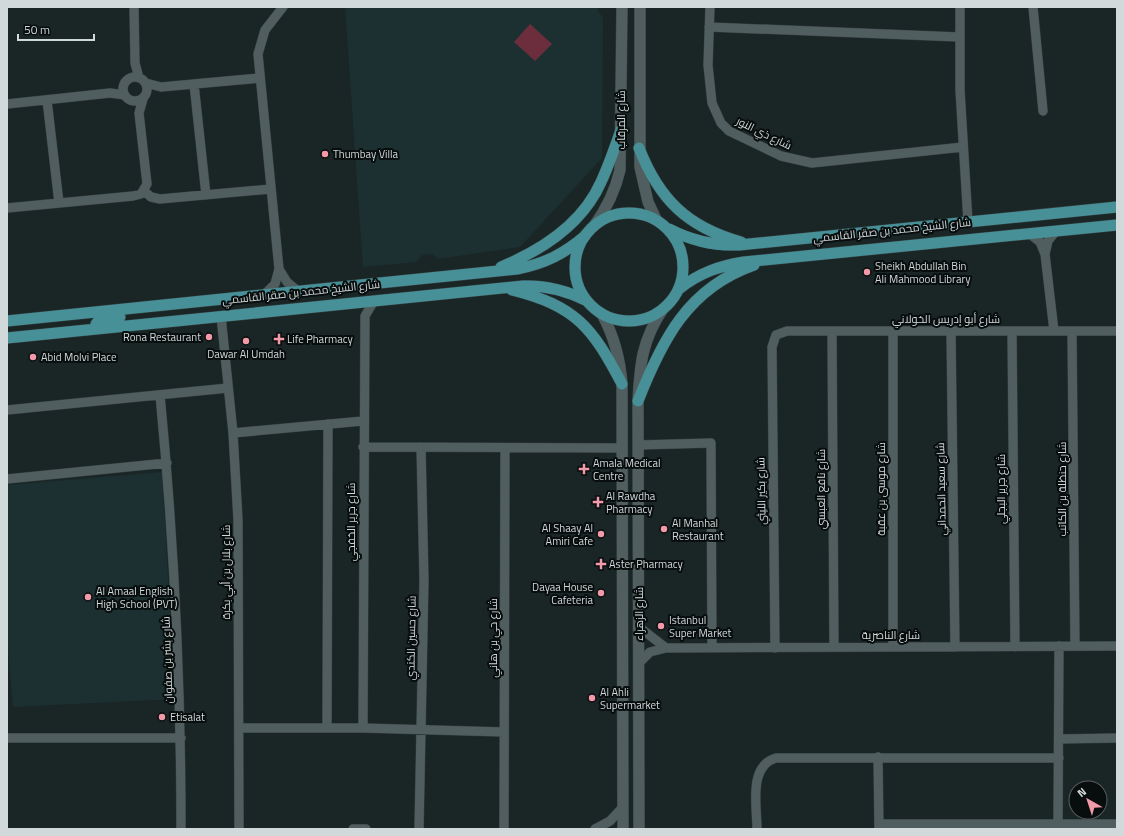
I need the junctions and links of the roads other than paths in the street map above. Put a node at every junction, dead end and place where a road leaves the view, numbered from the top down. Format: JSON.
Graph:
{"nodes":[{"id":1,"x":134,"y":7,"type":"edge"},
{"id":2,"x":282,"y":7,"type":"edge"},
{"id":3,"x":622,"y":7,"type":"edge"},
{"id":4,"x":640,"y":7,"type":"edge"},
{"id":5,"x":710,"y":7,"type":"edge"},
{"id":6,"x":960,"y":7,"type":"edge"},
{"id":7,"x":1033,"y":7,"type":"edge"},
{"id":8,"x":709,"y":27,"type":"junction"},
{"id":9,"x":959,"y":37,"type":"junction"},
{"id":10,"x":260,"y":78,"type":"junction"},
{"id":11,"x":135,"y":81,"type":"junction"},
{"id":12,"x":194,"y":84,"type":"junction"},
{"id":13,"x":161,"y":87,"type":"junction"},
{"id":14,"x":110,"y":93,"type":"junction"},
{"id":15,"x":144,"y":97,"type":"junction"},
{"id":16,"x":128,"y":98,"type":"junction"},
{"id":17,"x":47,"y":100,"type":"junction"},
{"id":18,"x":7,"y":104,"type":"edge"},
{"id":19,"x":1043,"y":111,"type":"dead end"},
{"id":20,"x":139,"y":113,"type":"junction"},
{"id":21,"x":621,"y":130,"type":"junction"},
{"id":22,"x":962,"y":147,"type":"junction"},
{"id":23,"x":639,"y":148,"type":"junction"},
{"id":24,"x":271,"y":189,"type":"junction"},
{"id":25,"x":144,"y":191,"type":"junction"},
{"id":26,"x":206,"y":195,"type":"junction"},
{"id":27,"x":59,"y":203,"type":"junction"},
{"id":28,"x":1117,"y":207,"type":"edge"},
{"id":29,"x":7,"y":208,"type":"edge"},
{"id":30,"x":656,"y":219,"type":"junction"},
{"id":31,"x":968,"y":222,"type":"junction"},
{"id":32,"x":1117,"y":225,"type":"edge"},
{"id":33,"x":594,"y":226,"type":"junction"},
{"id":34,"x":669,"y":229,"type":"junction"},
{"id":35,"x":1056,"y":231,"type":"junction"},
{"id":36,"x":1030,"y":234,"type":"junction"},
{"id":37,"x":585,"y":236,"type":"junction"},
{"id":38,"x":749,"y":244,"type":"junction"},
{"id":39,"x":1045,"y":254,"type":"junction"},
{"id":40,"x":767,"y":260,"type":"junction"},
{"id":41,"x":279,"y":269,"type":"junction"},
{"id":42,"x":488,"y":273,"type":"junction"},
{"id":43,"x":504,"y":288,"type":"junction"},
{"id":44,"x":679,"y":289,"type":"junction"},
{"id":45,"x":299,"y":292,"type":"junction"},
{"id":46,"x":264,"y":295,"type":"junction"},
{"id":47,"x":374,"y":301,"type":"junction"},
{"id":48,"x":587,"y":301,"type":"junction"},
{"id":49,"x":353,"y":303,"type":"junction"},
{"id":50,"x":153,"y":306,"type":"junction"},
{"id":51,"x":663,"y":309,"type":"junction"},
{"id":52,"x":602,"y":314,"type":"junction"},
{"id":53,"x":221,"y":316,"type":"junction"},
{"id":54,"x":365,"y":316,"type":"junction"},
{"id":55,"x":7,"y":321,"type":"edge"},
{"id":56,"x":97,"y":329,"type":"junction"},
{"id":57,"x":832,"y":331,"type":"junction"},
{"id":58,"x":892,"y":331,"type":"junction"},
{"id":59,"x":951,"y":331,"type":"junction"},
{"id":60,"x":1012,"y":331,"type":"junction"},
{"id":61,"x":1054,"y":331,"type":"junction"},
{"id":62,"x":1072,"y":331,"type":"junction"},
{"id":63,"x":1117,"y":331,"type":"edge"},
{"id":64,"x":776,"y":335,"type":"joint"},
{"id":65,"x":7,"y":338,"type":"edge"},
{"id":66,"x":622,"y":384,"type":"junction"},
{"id":67,"x":228,"y":388,"type":"junction"},
{"id":68,"x":160,"y":395,"type":"junction"},
{"id":69,"x":638,"y":401,"type":"junction"},
{"id":70,"x":7,"y":410,"type":"edge"},
{"id":71,"x":363,"y":420,"type":"junction"},
{"id":72,"x":328,"y":424,"type":"junction"},
{"id":73,"x":233,"y":433,"type":"junction"},
{"id":74,"x":638,"y":445,"type":"junction"},
{"id":75,"x":363,"y":447,"type":"junction"},
{"id":76,"x":422,"y":447,"type":"junction"},
{"id":77,"x":505,"y":448,"type":"junction"},
{"id":78,"x":622,"y":448,"type":"junction"},
{"id":79,"x":167,"y":463,"type":"junction"},
{"id":80,"x":7,"y":479,"type":"edge"},
{"id":81,"x":639,"y":627,"type":"junction"},
{"id":82,"x":1059,"y":646,"type":"junction"},
{"id":83,"x":1075,"y":646,"type":"junction"},
{"id":84,"x":1117,"y":646,"type":"edge"},
{"id":85,"x":834,"y":647,"type":"junction"},
{"id":86,"x":893,"y":647,"type":"junction"},
{"id":87,"x":955,"y":647,"type":"junction"},
{"id":88,"x":1015,"y":647,"type":"junction"},
{"id":89,"x":666,"y":648,"type":"junction"},
{"id":90,"x":712,"y":648,"type":"junction"},
{"id":91,"x":775,"y":648,"type":"junction"},
{"id":92,"x":639,"y":663,"type":"junction"},
{"id":93,"x":328,"y":727,"type":"junction"},
{"id":94,"x":239,"y":728,"type":"junction"},
{"id":95,"x":363,"y":728,"type":"junction"},
{"id":96,"x":422,"y":730,"type":"junction"},
{"id":97,"x":504,"y":732,"type":"junction"},
{"id":98,"x":7,"y":738,"type":"edge"},
{"id":99,"x":181,"y":738,"type":"junction"},
{"id":100,"x":1117,"y":738,"type":"edge"},
{"id":101,"x":1059,"y":739,"type":"junction"},
{"id":102,"x":878,"y":757,"type":"junction"},
{"id":103,"x":1059,"y":758,"type":"junction"},
{"id":104,"x":623,"y":807,"type":"junction"},
{"id":105,"x":1058,"y":824,"type":"junction"},
{"id":106,"x":1117,"y":824,"type":"edge"},
{"id":107,"x":879,"y":826,"type":"edge"},
{"id":108,"x":976,"y":827,"type":"edge"},
{"id":109,"x":181,"y":829,"type":"edge"},
{"id":110,"x":239,"y":829,"type":"edge"},
{"id":111,"x":353,"y":829,"type":"edge"},
{"id":112,"x":359,"y":829,"type":"edge"},
{"id":113,"x":366,"y":829,"type":"edge"},
{"id":114,"x":420,"y":829,"type":"edge"},
{"id":115,"x":504,"y":829,"type":"edge"},
{"id":116,"x":595,"y":829,"type":"edge"},
{"id":117,"x":623,"y":829,"type":"edge"},
{"id":118,"x":639,"y":829,"type":"edge"},
{"id":119,"x":757,"y":829,"type":"edge"}],
"edges":[{"from":1,"to":11,"type":"street"},
{"from":2,"to":10,"type":"street"},
{"from":3,"to":21,"type":"main road","name":"شارع المرقاب"},
{"from":4,"to":23,"type":"main road","name":"شارع المرقاب"},
{"from":5,"to":8,"type":"street","name":"شارع ذي النور"},
{"from":6,"to":9,"type":"street"},
{"from":7,"to":19,"type":"street"},
{"from":8,"to":9,"type":"street"},
{"from":8,"to":22,"type":"street","name":"شارع ذي النور"},
{"from":9,"to":22,"type":"street"},
{"from":10,"to":12,"type":"street"},
{"from":10,"to":24,"type":"street"},
{"from":11,"to":13,"type":"street"},
{"from":11,"to":14,"type":"street"},
{"from":11,"to":15,"type":"street"},
{"from":11,"to":16,"type":"street"},
{"from":12,"to":13,"type":"street"},
{"from":12,"to":26,"type":"street"},
{"from":13,"to":15,"type":"street"},
{"from":14,"to":16,"type":"street"},
{"from":14,"to":17,"type":"street"},
{"from":15,"to":16,"type":"street"},
{"from":15,"to":20,"type":"street"},
{"from":16,"to":20,"type":"street"},
{"from":17,"to":18,"type":"street"},
{"from":17,"to":27,"type":"street"},
{"from":20,"to":25,"type":"street"},
{"from":21,"to":33,"type":"main road","name":"شارع المرقاب"},
{"from":21,"to":42,"type":"main road"},
{"from":22,"to":31,"type":"street"},
{"from":23,"to":30,"type":"main road","name":"شارع المرقاب"},
{"from":23,"to":38,"type":"main road"},
{"from":24,"to":26,"type":"street"},
{"from":24,"to":41,"type":"street"},
{"from":25,"to":26,"type":"street"},
{"from":25,"to":27,"type":"street"},
{"from":27,"to":29,"type":"street"},
{"from":28,"to":31,"type":"main road","name":"شارع الشيخ محمد بن صقر القاسمي"},
{"from":30,"to":33,"type":"main road"},
{"from":30,"to":34,"type":"main road"},
{"from":31,"to":38,"type":"main road","name":"شارع الشيخ محمد بن صقر القاسمي"},
{"from":32,"to":35,"type":"main road","name":"شارع الشيخ محمد بن صقر القاسمي"},
{"from":33,"to":37,"type":"main road"},
{"from":34,"to":38,"type":"main road","name":"شارع الشيخ محمد بن صقر القاسمي"},
{"from":34,"to":44,"type":"main road"},
{"from":35,"to":36,"type":"main road","name":"شارع الشيخ محمد بن صقر القاسمي"},
{"from":35,"to":39,"type":"street"},
{"from":36,"to":39,"type":"street"},
{"from":36,"to":40,"type":"main road","name":"شارع الشيخ محمد بن صقر القاسمي"},
{"from":37,"to":42,"type":"main road","name":"شارع الشيخ محمد بن صقر القاسمي"},
{"from":37,"to":48,"type":"main road"},
{"from":39,"to":61,"type":"street"},
{"from":40,"to":44,"type":"main road","name":"شارع الشيخ محمد بن صقر القاسمي"},
{"from":40,"to":69,"type":"main road"},
{"from":41,"to":45,"type":"street"},
{"from":41,"to":46,"type":"street"},
{"from":42,"to":45,"type":"main road","name":"شارع الشيخ محمد بن صقر القاسمي"},
{"from":43,"to":47,"type":"main road","name":"شارع الشيخ محمد بن صقر القاسمي"},
{"from":43,"to":48,"type":"main road","name":"شارع الشيخ محمد بن صقر القاسمي"},
{"from":43,"to":66,"type":"main road"},
{"from":44,"to":51,"type":"main road"},
{"from":45,"to":46,"type":"main road","name":"شارع الشيخ محمد بن صقر القاسمي"},
{"from":46,"to":50,"type":"main road","name":"شارع الشيخ محمد بن صقر القاسمي"},
{"from":47,"to":49,"type":"main road","name":"شارع الشيخ محمد بن صقر القاسمي"},
{"from":47,"to":54,"type":"street","name":"شارع جرير الخفجي"},
{"from":48,"to":52,"type":"main road"},
{"from":49,"to":53,"type":"main road","name":"شارع الشيخ محمد بن صقر القاسمي"},
{"from":49,"to":54,"type":"street"},
{"from":50,"to":55,"type":"main road","name":"شارع الشيخ محمد بن صقر القاسمي"},
{"from":50,"to":56,"type":"main road"},
{"from":51,"to":52,"type":"main road"},
{"from":51,"to":69,"type":"main road","name":"شارع الزهراء"},
{"from":52,"to":66,"type":"main road","name":"شارع الزهراء"},
{"from":53,"to":56,"type":"main road","name":"شارع الشيخ محمد بن صقر القاسمي"},
{"from":53,"to":67,"type":"street","name":"شارع بلال بن أبي بكرة"},
{"from":54,"to":71,"type":"street","name":"شارع جرير الخفجي"},
{"from":56,"to":65,"type":"main road","name":"شارع الشيخ محمد بن صقر القاسمي"},
{"from":57,"to":58,"type":"street","name":"شارع أبو إدريس الخولاني"},
{"from":57,"to":64,"type":"street","name":"شارع أبو إدريس الخولاني"},
{"from":57,"to":85,"type":"street","name":"شارع نافع العبسي"},
{"from":58,"to":59,"type":"street","name":"شارع أبو إدريس الخولاني"},
{"from":58,"to":86,"type":"street","name":"شارع موسى بن عقبة"},
{"from":59,"to":60,"type":"street","name":"شارع أبو إدريس الخولاني"},
{"from":59,"to":87,"type":"street","name":"شارع سعيد الحمداني"},
{"from":60,"to":61,"type":"street","name":"شارع أبو إدريس الخولاني"},
{"from":60,"to":88,"type":"street","name":"شارع جرير البجلي"},
{"from":61,"to":62,"type":"street","name":"شارع أبو إدريس الخولاني"},
{"from":62,"to":63,"type":"street","name":"شارع أبو إدريس الخولاني"},
{"from":62,"to":83,"type":"street","name":"شارع حنظلة بن الكاتب"},
{"from":64,"to":91,"type":"street","name":"شارع بكير الليثي"},
{"from":66,"to":78,"type":"main road","name":"شارع الزهراء"},
{"from":67,"to":68,"type":"street"},
{"from":67,"to":73,"type":"street","name":"شارع بلال بن أبي بكرة"},
{"from":68,"to":70,"type":"street"},
{"from":68,"to":79,"type":"street","name":"شارع بشر بن صفوان"},
{"from":69,"to":74,"type":"main road","name":"شارع الزهراء"},
{"from":71,"to":72,"type":"street"},
{"from":71,"to":75,"type":"street","name":"شارع جرير الخفجي"},
{"from":72,"to":73,"type":"street"},
{"from":72,"to":93,"type":"street"},
{"from":73,"to":94,"type":"street","name":"شارع بلال بن أبي بكرة"},
{"from":74,"to":81,"type":"main road","name":"شارع الزهراء"},
{"from":74,"to":90,"type":"street"},
{"from":75,"to":76,"type":"street"},
{"from":75,"to":95,"type":"street","name":"شارع جرير الخفجي"},
{"from":76,"to":77,"type":"street"},
{"from":76,"to":96,"type":"street","name":"شارع حسين الكندي"},
{"from":77,"to":78,"type":"street"},
{"from":77,"to":97,"type":"street","name":"شارع حي بن هاني"},
{"from":78,"to":104,"type":"main road","name":"شارع الزهراء"},
{"from":79,"to":80,"type":"street"},
{"from":79,"to":99,"type":"street","name":"شارع بشر بن صفوان"},
{"from":81,"to":89,"type":"street"},
{"from":81,"to":92,"type":"main road","name":"شارع الزهراء"},
{"from":82,"to":83,"type":"street","name":"شارع الناصرية"},
{"from":82,"to":88,"type":"street","name":"شارع الناصرية"},
{"from":82,"to":101,"type":"street"},
{"from":83,"to":84,"type":"street","name":"شارع الناصرية"},
{"from":85,"to":86,"type":"street","name":"شارع الناصرية"},
{"from":85,"to":91,"type":"street","name":"شارع الناصرية"},
{"from":86,"to":87,"type":"street","name":"شارع الناصرية"},
{"from":87,"to":88,"type":"street","name":"شارع الناصرية"},
{"from":89,"to":90,"type":"street","name":"شارع الناصرية"},
{"from":89,"to":92,"type":"street","name":"شارع الناصرية"},
{"from":90,"to":91,"type":"street","name":"شارع الناصرية"},
{"from":92,"to":118,"type":"main road","name":"شارع الزهراء"},
{"from":93,"to":94,"type":"street"},
{"from":93,"to":95,"type":"street"},
{"from":94,"to":110,"type":"street","name":"شارع بلال بن أبي بكرة"},
{"from":95,"to":96,"type":"street"},
{"from":96,"to":97,"type":"street"},
{"from":96,"to":114,"type":"street","name":"شارع حسين الكندي"},
{"from":97,"to":115,"type":"street","name":"شارع حي بن هاني"},
{"from":98,"to":99,"type":"street"},
{"from":99,"to":109,"type":"street","name":"شارع بشر بن صفوان"},
{"from":100,"to":101,"type":"street"},
{"from":101,"to":103,"type":"street"},
{"from":102,"to":103,"type":"street"},
{"from":102,"to":107,"type":"street"},
{"from":102,"to":119,"type":"street"},
{"from":103,"to":105,"type":"street"},
{"from":104,"to":116,"type":"street"},
{"from":104,"to":117,"type":"main road","name":"شارع الزهراء"},
{"from":105,"to":106,"type":"street"},
{"from":105,"to":108,"type":"street"},
{"from":107,"to":108,"type":"street"},
{"from":111,"to":112,"type":"street"},
{"from":112,"to":113,"type":"street"}]}
